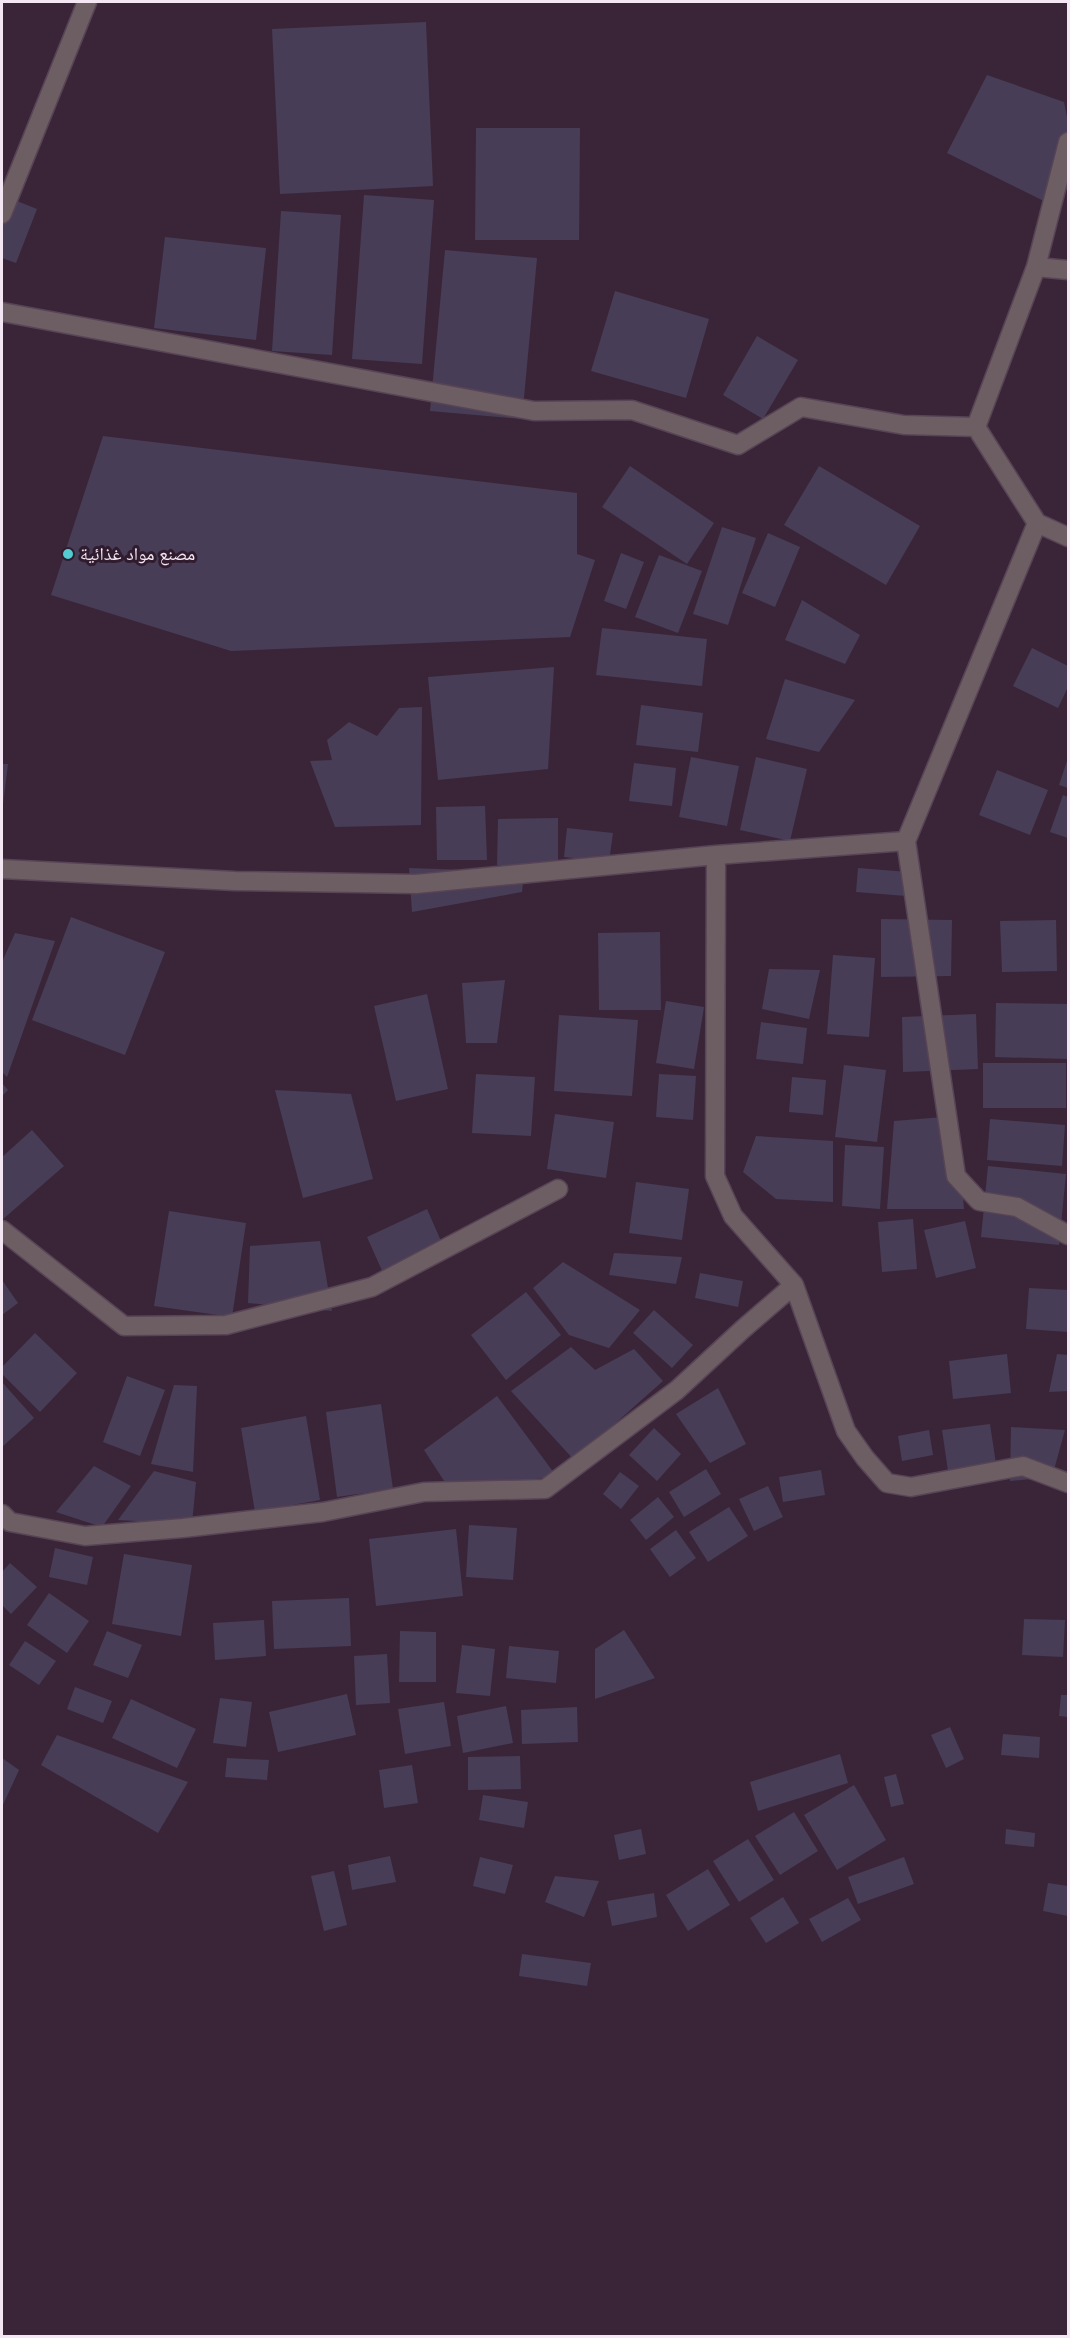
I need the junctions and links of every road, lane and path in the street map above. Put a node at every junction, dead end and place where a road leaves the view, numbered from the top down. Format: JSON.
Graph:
{"nodes":[{"id":1,"x":87,"y":2,"type":"edge"},
{"id":2,"x":1068,"y":142,"type":"edge"},
{"id":3,"x":2,"y":214,"type":"edge"},
{"id":4,"x":1036,"y":267,"type":"junction"},
{"id":5,"x":1068,"y":270,"type":"edge"},
{"id":6,"x":2,"y":312,"type":"edge"},
{"id":7,"x":976,"y":427,"type":"junction"},
{"id":8,"x":1037,"y":523,"type":"junction"},
{"id":9,"x":1068,"y":537,"type":"edge"},
{"id":10,"x":906,"y":842,"type":"junction"},
{"id":11,"x":716,"y":855,"type":"junction"},
{"id":12,"x":2,"y":869,"type":"edge"},
{"id":13,"x":558,"y":1190,"type":"dead end"},
{"id":14,"x":2,"y":1230,"type":"edge"},
{"id":15,"x":1068,"y":1235,"type":"edge"},
{"id":16,"x":794,"y":1286,"type":"junction"},
{"id":17,"x":1068,"y":1483,"type":"edge"},
{"id":18,"x":2,"y":1514,"type":"edge"}],
"edges":[{"from":1,"to":3,"type":"street"},
{"from":2,"to":4,"type":"street"},
{"from":4,"to":5,"type":"street"},
{"from":4,"to":7,"type":"street"},
{"from":6,"to":7,"type":"street"},
{"from":7,"to":8,"type":"street"},
{"from":8,"to":9,"type":"street"},
{"from":8,"to":10,"type":"street"},
{"from":10,"to":11,"type":"street"},
{"from":10,"to":15,"type":"street"},
{"from":11,"to":12,"type":"street"},
{"from":11,"to":16,"type":"street"},
{"from":13,"to":14,"type":"street"},
{"from":16,"to":17,"type":"street"},
{"from":16,"to":18,"type":"street"}]}
